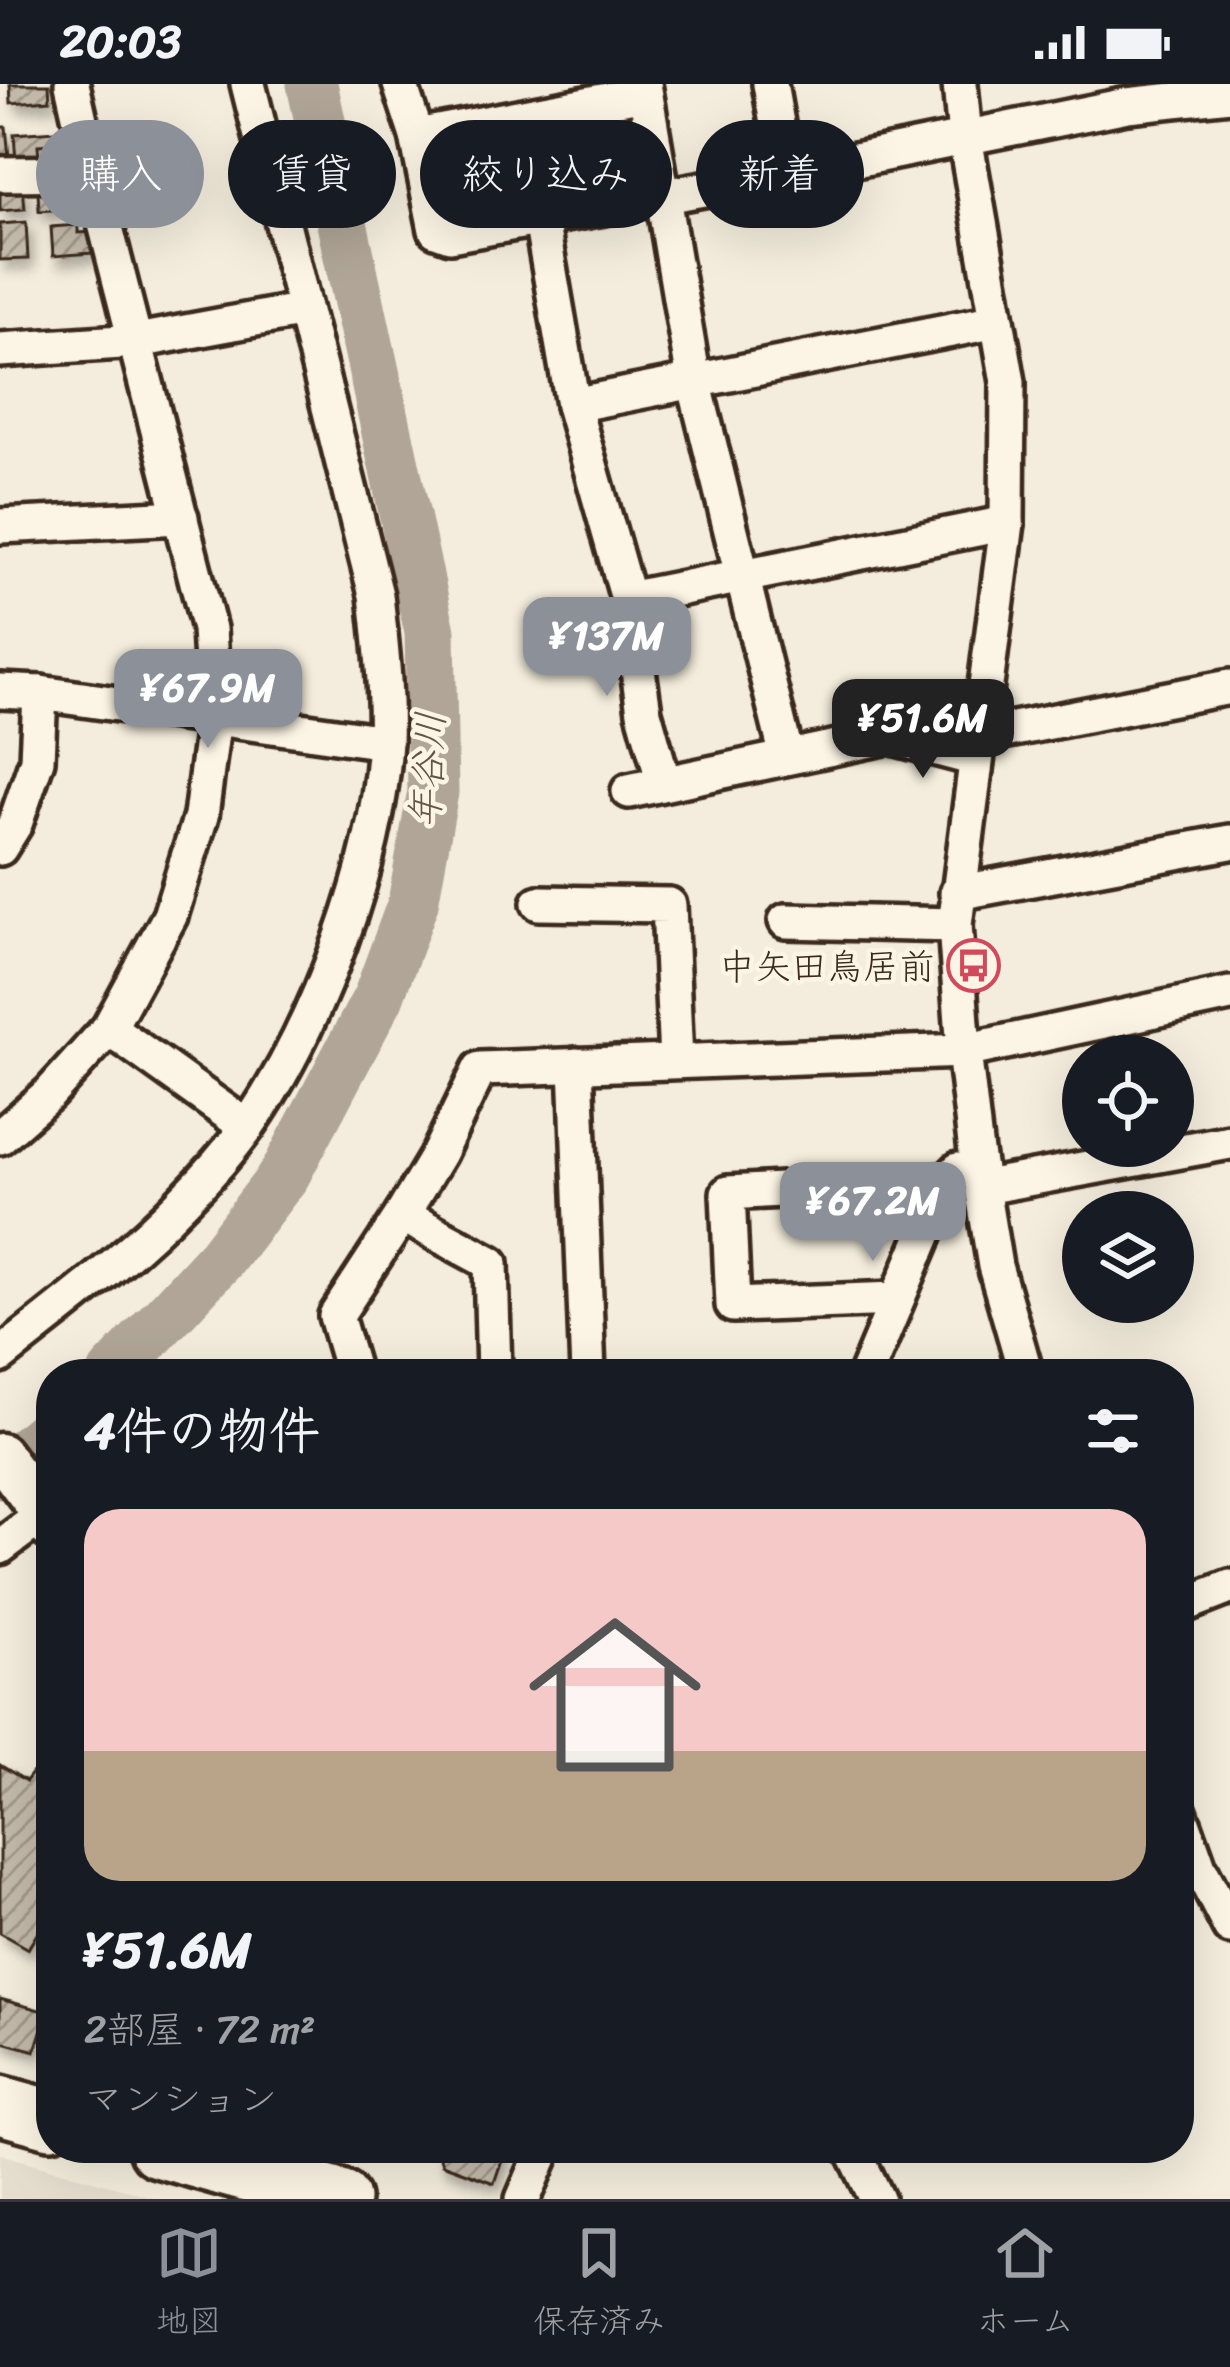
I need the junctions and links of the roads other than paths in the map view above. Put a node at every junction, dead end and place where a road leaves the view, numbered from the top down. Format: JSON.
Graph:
{"nodes":[{"id":1,"x":72,"y":84,"type":"edge"},
{"id":2,"x":248,"y":84,"type":"edge"},
{"id":3,"x":400,"y":84,"type":"edge"},
{"id":4,"x":770,"y":84,"type":"edge"},
{"id":5,"x":960,"y":84,"type":"edge"},
{"id":6,"x":644,"y":89,"type":"edge"},
{"id":7,"x":1230,"y":94,"type":"edge"},
{"id":8,"x":80,"y":120,"type":"edge"},
{"id":9,"x":650,"y":120,"type":"edge"},
{"id":10,"x":776,"y":120,"type":"edge"},
{"id":11,"x":417,"y":136,"type":"junction"},
{"id":12,"x":965,"y":137,"type":"junction"},
{"id":13,"x":420,"y":151,"type":"edge"},
{"id":14,"x":864,"y":158,"type":"edge"},
{"id":15,"x":36,"y":173,"type":"edge"},
{"id":16,"x":0,"y":174,"type":"edge"},
{"id":17,"x":107,"y":228,"type":"edge"},
{"id":18,"x":436,"y":228,"type":"edge"},
{"id":19,"x":492,"y":228,"type":"edge"},
{"id":20,"x":542,"y":228,"type":"edge"},
{"id":21,"x":668,"y":228,"type":"edge"},
{"id":22,"x":304,"y":310,"type":"junction"},
{"id":23,"x":997,"y":321,"type":"junction"},
{"id":24,"x":137,"y":341,"type":"junction"},
{"id":25,"x":0,"y":350,"type":"edge"},
{"id":26,"x":694,"y":381,"type":"junction"},
{"id":27,"x":573,"y":405,"type":"junction"},
{"id":28,"x":182,"y":517,"type":"junction"},
{"id":29,"x":1007,"y":523,"type":"junction"},
{"id":30,"x":0,"y":526,"type":"edge"},
{"id":31,"x":742,"y":576,"type":"junction"},
{"id":32,"x":628,"y":599,"type":"junction"},
{"id":33,"x":1230,"y":687,"type":"edge"},
{"id":34,"x":0,"y":691,"type":"edge"},
{"id":35,"x":40,"y":693,"type":"junction"},
{"id":36,"x":214,"y":718,"type":"junction"},
{"id":37,"x":385,"y":742,"type":"junction"},
{"id":38,"x":977,"y":747,"type":"junction"},
{"id":39,"x":787,"y":757,"type":"junction"},
{"id":40,"x":664,"y":783,"type":"junction"},
{"id":41,"x":629,"y":791,"type":"dead end"},
{"id":42,"x":1230,"y":842,"type":"edge"},
{"id":43,"x":0,"y":848,"type":"edge"},
{"id":44,"x":538,"y":903,"type":"dead end"},
{"id":45,"x":956,"y":909,"type":"junction"},
{"id":46,"x":786,"y":921,"type":"dead end"},
{"id":47,"x":1230,"y":994,"type":"edge"},
{"id":48,"x":109,"y":1028,"type":"junction"},
{"id":49,"x":964,"y":1051,"type":"junction"},
{"id":50,"x":676,"y":1061,"type":"junction"},
{"id":51,"x":576,"y":1065,"type":"junction"},
{"id":52,"x":247,"y":1127,"type":"junction"},
{"id":53,"x":0,"y":1137,"type":"edge"},
{"id":54,"x":1230,"y":1142,"type":"edge"},
{"id":55,"x":976,"y":1152,"type":"junction"},
{"id":56,"x":947,"y":1180,"type":"junction"},
{"id":57,"x":984,"y":1187,"type":"junction"},
{"id":58,"x":402,"y":1215,"type":"junction"},
{"id":59,"x":896,"y":1299,"type":"junction"},
{"id":60,"x":0,"y":1356,"type":"edge"},
{"id":61,"x":349,"y":1359,"type":"edge"},
{"id":62,"x":494,"y":1359,"type":"edge"},
{"id":63,"x":587,"y":1359,"type":"edge"},
{"id":64,"x":872,"y":1359,"type":"edge"},
{"id":65,"x":1022,"y":1359,"type":"edge"},
{"id":66,"x":0,"y":1455,"type":"edge"},
{"id":67,"x":36,"y":1506,"type":"edge"},
{"id":68,"x":36,"y":1519,"type":"edge"},
{"id":69,"x":0,"y":1547,"type":"edge"},
{"id":70,"x":1230,"y":1587,"type":"edge"},
{"id":71,"x":1194,"y":1601,"type":"edge"},
{"id":72,"x":1194,"y":1839,"type":"edge"},
{"id":73,"x":1214,"y":1877,"type":"edge"},
{"id":74,"x":1230,"y":1928,"type":"edge"},
{"id":75,"x":0,"y":2105,"type":"edge"},
{"id":76,"x":36,"y":2115,"type":"edge"},
{"id":77,"x":237,"y":2163,"type":"edge"},
{"id":78,"x":538,"y":2163,"type":"edge"},
{"id":79,"x":860,"y":2163,"type":"edge"},
{"id":80,"x":316,"y":2178,"type":"edge"},
{"id":81,"x":523,"y":2199,"type":"edge"},
{"id":82,"x":878,"y":2199,"type":"edge"}],
"edges":[{"from":1,"to":8,"type":"street"},
{"from":2,"to":22,"type":"street"},
{"from":3,"to":11,"type":"street"},
{"from":4,"to":10,"type":"street"},
{"from":5,"to":12,"type":"street"},
{"from":6,"to":9,"type":"street"},
{"from":6,"to":11,"type":"street"},
{"from":7,"to":12,"type":"street"},
{"from":11,"to":13,"type":"street"},
{"from":12,"to":14,"type":"street"},
{"from":12,"to":23,"type":"street"},
{"from":15,"to":16,"type":"street"},
{"from":17,"to":24,"type":"street"},
{"from":18,"to":19,"type":"street"},
{"from":20,"to":27,"type":"street"},
{"from":21,"to":26,"type":"street"},
{"from":22,"to":24,"type":"street"},
{"from":22,"to":37,"type":"street"},
{"from":23,"to":26,"type":"street"},
{"from":23,"to":29,"type":"street"},
{"from":24,"to":25,"type":"street"},
{"from":24,"to":28,"type":"street"},
{"from":26,"to":27,"type":"street"},
{"from":26,"to":31,"type":"street"},
{"from":27,"to":32,"type":"street"},
{"from":28,"to":30,"type":"street"},
{"from":28,"to":36,"type":"street"},
{"from":29,"to":31,"type":"street"},
{"from":29,"to":38,"type":"street"},
{"from":31,"to":32,"type":"street"},
{"from":31,"to":39,"type":"street"},
{"from":32,"to":40,"type":"street"},
{"from":33,"to":38,"type":"street"},
{"from":34,"to":35,"type":"street"},
{"from":35,"to":36,"type":"street"},
{"from":35,"to":43,"type":"street"},
{"from":36,"to":37,"type":"street"},
{"from":36,"to":48,"type":"street"},
{"from":37,"to":52,"type":"street"},
{"from":38,"to":39,"type":"street"},
{"from":38,"to":45,"type":"street"},
{"from":39,"to":40,"type":"street"},
{"from":40,"to":41,"type":"street"},
{"from":42,"to":45,"type":"street"},
{"from":44,"to":50,"type":"street"},
{"from":45,"to":46,"type":"street"},
{"from":45,"to":49,"type":"street"},
{"from":47,"to":49,"type":"street"},
{"from":48,"to":52,"type":"street"},
{"from":48,"to":53,"type":"street"},
{"from":49,"to":50,"type":"street"},
{"from":49,"to":55,"type":"street"},
{"from":50,"to":51,"type":"street"},
{"from":51,"to":58,"type":"street"},
{"from":51,"to":63,"type":"street"},
{"from":52,"to":60,"type":"street"},
{"from":54,"to":57,"type":"street"},
{"from":55,"to":56,"type":"street"},
{"from":55,"to":57,"type":"street"},
{"from":56,"to":59,"type":"street"},
{"from":56,"to":59,"type":"street"},
{"from":57,"to":65,"type":"street"},
{"from":58,"to":61,"type":"street"},
{"from":58,"to":62,"type":"street"},
{"from":59,"to":64,"type":"street"},
{"from":66,"to":67,"type":"street"},
{"from":68,"to":69,"type":"street"},
{"from":70,"to":71,"type":"street"},
{"from":72,"to":73,"type":"street"},
{"from":73,"to":74,"type":"street"},
{"from":75,"to":76,"type":"highway"},
{"from":77,"to":80,"type":"highway"},
{"from":78,"to":81,"type":"street"},
{"from":79,"to":82,"type":"street"}]}
